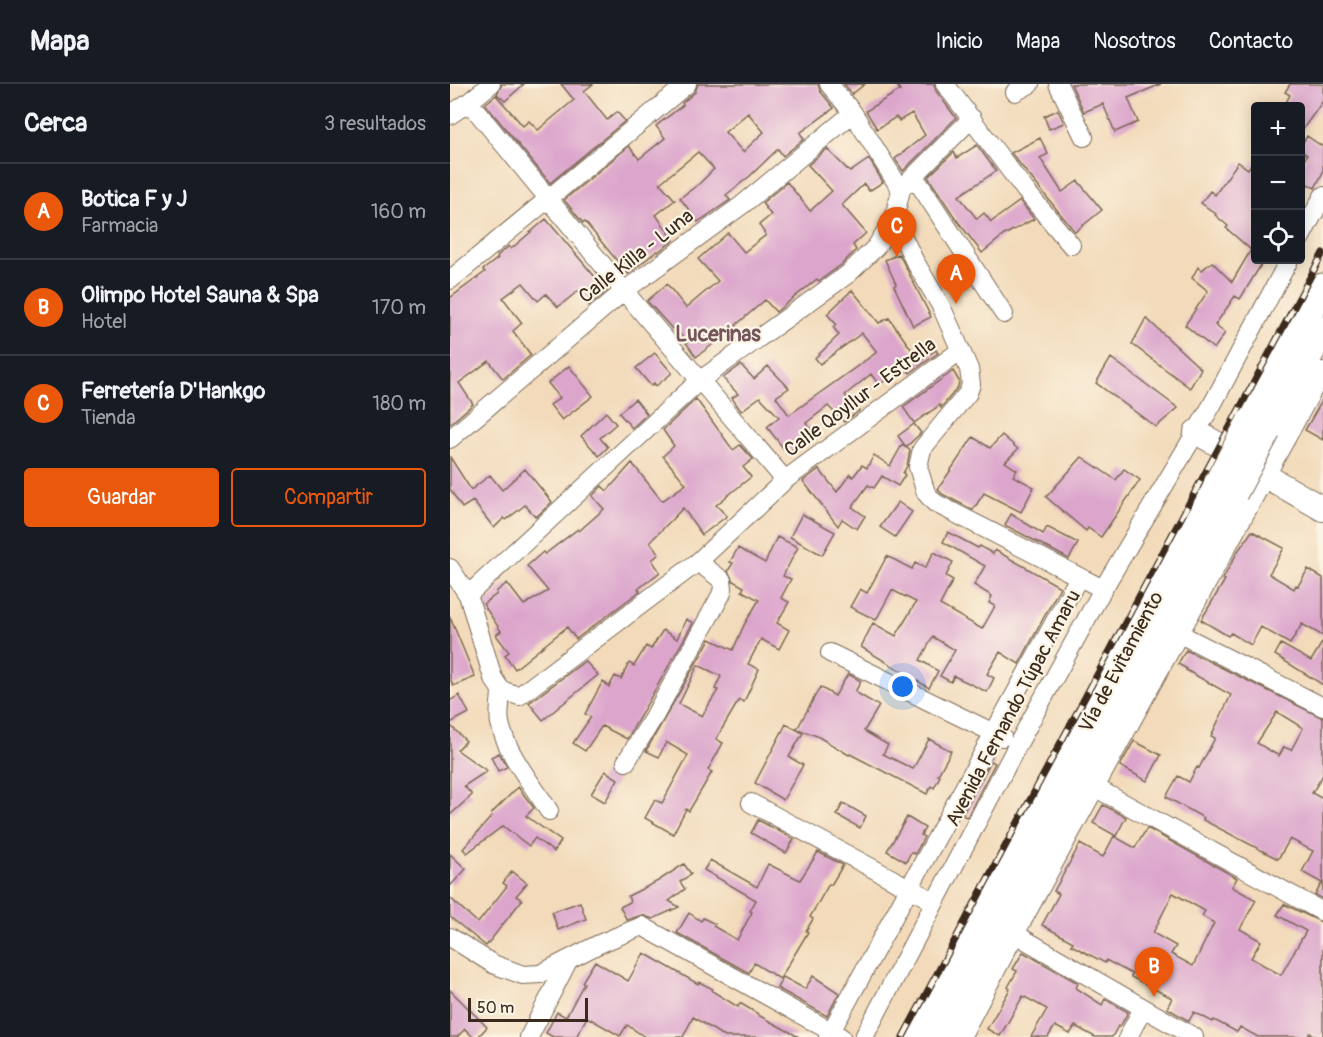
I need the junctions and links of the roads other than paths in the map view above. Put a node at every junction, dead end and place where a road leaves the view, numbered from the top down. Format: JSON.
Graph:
{"nodes":[{"id":1,"x":491,"y":84,"type":"edge"},
{"id":2,"x":687,"y":84,"type":"edge"},
{"id":3,"x":829,"y":84,"type":"edge"},
{"id":4,"x":945,"y":84,"type":"edge"},
{"id":5,"x":1058,"y":84,"type":"edge"},
{"id":6,"x":469,"y":102,"type":"junction"},
{"id":7,"x":853,"y":113,"type":"junction"},
{"id":8,"x":450,"y":115,"type":"edge"},
{"id":9,"x":972,"y":118,"type":"junction"},
{"id":10,"x":1084,"y":137,"type":"dead end"},
{"id":11,"x":914,"y":176,"type":"junction"},
{"id":12,"x":901,"y":190,"type":"junction"},
{"id":13,"x":1323,"y":196,"type":"edge"},
{"id":14,"x":547,"y":199,"type":"junction"},
{"id":15,"x":894,"y":218,"type":"junction"},
{"id":16,"x":1305,"y":230,"type":"edge"},
{"id":17,"x":1071,"y":245,"type":"dead end"},
{"id":18,"x":1287,"y":264,"type":"edge"},
{"id":19,"x":450,"y":280,"type":"edge"},
{"id":20,"x":1323,"y":287,"type":"edge"},
{"id":21,"x":624,"y":291,"type":"junction"},
{"id":22,"x":1004,"y":314,"type":"dead end"},
{"id":23,"x":1323,"y":330,"type":"edge"},
{"id":24,"x":961,"y":350,"type":"junction"},
{"id":25,"x":1323,"y":371,"type":"edge"},
{"id":26,"x":699,"y":381,"type":"junction"},
{"id":27,"x":1267,"y":431,"type":"junction"},
{"id":28,"x":1196,"y":432,"type":"junction"},
{"id":29,"x":450,"y":439,"type":"edge"},
{"id":30,"x":1265,"y":476,"type":"junction"},
{"id":31,"x":785,"y":480,"type":"junction"},
{"id":32,"x":1225,"y":489,"type":"junction"},
{"id":33,"x":1323,"y":509,"type":"edge"},
{"id":34,"x":698,"y":562,"type":"junction"},
{"id":35,"x":450,"y":568,"type":"edge"},
{"id":36,"x":1079,"y":577,"type":"junction"},
{"id":37,"x":1103,"y":589,"type":"junction"},
{"id":38,"x":468,"y":595,"type":"junction"},
{"id":39,"x":1180,"y":634,"type":"junction"},
{"id":40,"x":830,"y":653,"type":"dead end"},
{"id":41,"x":501,"y":690,"type":"junction"},
{"id":42,"x":1323,"y":707,"type":"edge"},
{"id":43,"x":993,"y":733,"type":"junction"},
{"id":44,"x":1018,"y":744,"type":"junction"},
{"id":45,"x":626,"y":762,"type":"dead end"},
{"id":46,"x":1096,"y":788,"type":"junction"},
{"id":47,"x":751,"y":803,"type":"dead end"},
{"id":48,"x":549,"y":811,"type":"dead end"},
{"id":49,"x":909,"y":888,"type":"junction"},
{"id":50,"x":935,"y":902,"type":"junction"},
{"id":51,"x":1323,"y":912,"type":"edge"},
{"id":52,"x":1015,"y":934,"type":"junction"},
{"id":53,"x":450,"y":937,"type":"edge"},
{"id":54,"x":568,"y":961,"type":"junction"},
{"id":55,"x":1143,"y":1008,"type":"junction"},
{"id":56,"x":834,"y":1035,"type":"edge"},
{"id":57,"x":529,"y":1037,"type":"edge"},
{"id":58,"x":864,"y":1037,"type":"edge"},
{"id":59,"x":919,"y":1037,"type":"edge"},
{"id":60,"x":942,"y":1037,"type":"edge"},
{"id":61,"x":961,"y":1037,"type":"edge"},
{"id":62,"x":1128,"y":1037,"type":"edge"},
{"id":63,"x":1194,"y":1037,"type":"edge"}],
"edges":[{"from":1,"to":6,"type":"street"},
{"from":2,"to":14,"type":"street"},
{"from":3,"to":7,"type":"street"},
{"from":4,"to":9,"type":"street"},
{"from":5,"to":10,"type":"street"},
{"from":6,"to":8,"type":"street"},
{"from":6,"to":14,"type":"street"},
{"from":7,"to":12,"type":"street"},
{"from":7,"to":21,"type":"street","name":"Calle Killa - Luna"},
{"from":9,"to":11,"type":"street"},
{"from":9,"to":17,"type":"street"},
{"from":11,"to":12,"type":"street"},
{"from":11,"to":22,"type":"street"},
{"from":12,"to":15,"type":"street"},
{"from":13,"to":16,"type":"street"},
{"from":14,"to":19,"type":"street"},
{"from":14,"to":21,"type":"street"},
{"from":15,"to":24,"type":"street"},
{"from":15,"to":26,"type":"street"},
{"from":18,"to":28,"type":"street","name":"Avenida Fernando Túpac Amaru"},
{"from":20,"to":27,"type":"highway","name":"Vía de Evitamiento"},
{"from":21,"to":26,"type":"street"},
{"from":21,"to":29,"type":"street","name":"Calle Killa - Luna"},
{"from":23,"to":27,"type":"highway","name":"Vía de Evitamiento"},
{"from":24,"to":31,"type":"street","name":"Calle Qoyllur - Estrella"},
{"from":24,"to":36,"type":"street"},
{"from":25,"to":27,"type":"street"},
{"from":26,"to":31,"type":"street"},
{"from":26,"to":38,"type":"street"},
{"from":27,"to":30,"type":"street"},
{"from":27,"to":32,"type":"highway","name":"Vía de Evitamiento","bridge":true},
{"from":28,"to":30,"type":"main road"},
{"from":28,"to":37,"type":"street","name":"Avenida Fernando Túpac Amaru"},
{"from":30,"to":33,"type":"main road"},
{"from":30,"to":39,"type":"street"},
{"from":31,"to":34,"type":"street","name":"Calle Qoyllur - Estrella"},
{"from":32,"to":59,"type":"highway","name":"Vía de Evitamiento"},
{"from":32,"to":60,"type":"highway","name":"Vía de Evitamiento"},
{"from":34,"to":41,"type":"street","name":"Calle Qoyllur - Estrella"},
{"from":34,"to":45,"type":"street"},
{"from":35,"to":38,"type":"street"},
{"from":36,"to":37,"type":"street"},
{"from":36,"to":43,"type":"street"},
{"from":37,"to":44,"type":"street","name":"Avenida Fernando Túpac Amaru"},
{"from":38,"to":41,"type":"street"},
{"from":39,"to":42,"type":"street"},
{"from":39,"to":46,"type":"street"},
{"from":40,"to":43,"type":"street"},
{"from":41,"to":48,"type":"street"},
{"from":43,"to":44,"type":"street"},
{"from":43,"to":49,"type":"street"},
{"from":44,"to":50,"type":"street","name":"Avenida Fernando Túpac Amaru"},
{"from":46,"to":51,"type":"street"},
{"from":46,"to":52,"type":"street"},
{"from":47,"to":49,"type":"street"},
{"from":49,"to":50,"type":"street"},
{"from":49,"to":56,"type":"street"},
{"from":50,"to":58,"type":"street","name":"Avenida Fernando Túpac Amaru"},
{"from":52,"to":55,"type":"street"},
{"from":52,"to":61,"type":"street"},
{"from":53,"to":54,"type":"street"},
{"from":54,"to":56,"type":"street"},
{"from":54,"to":57,"type":"street"},
{"from":55,"to":62,"type":"street"},
{"from":55,"to":63,"type":"street"}]}
